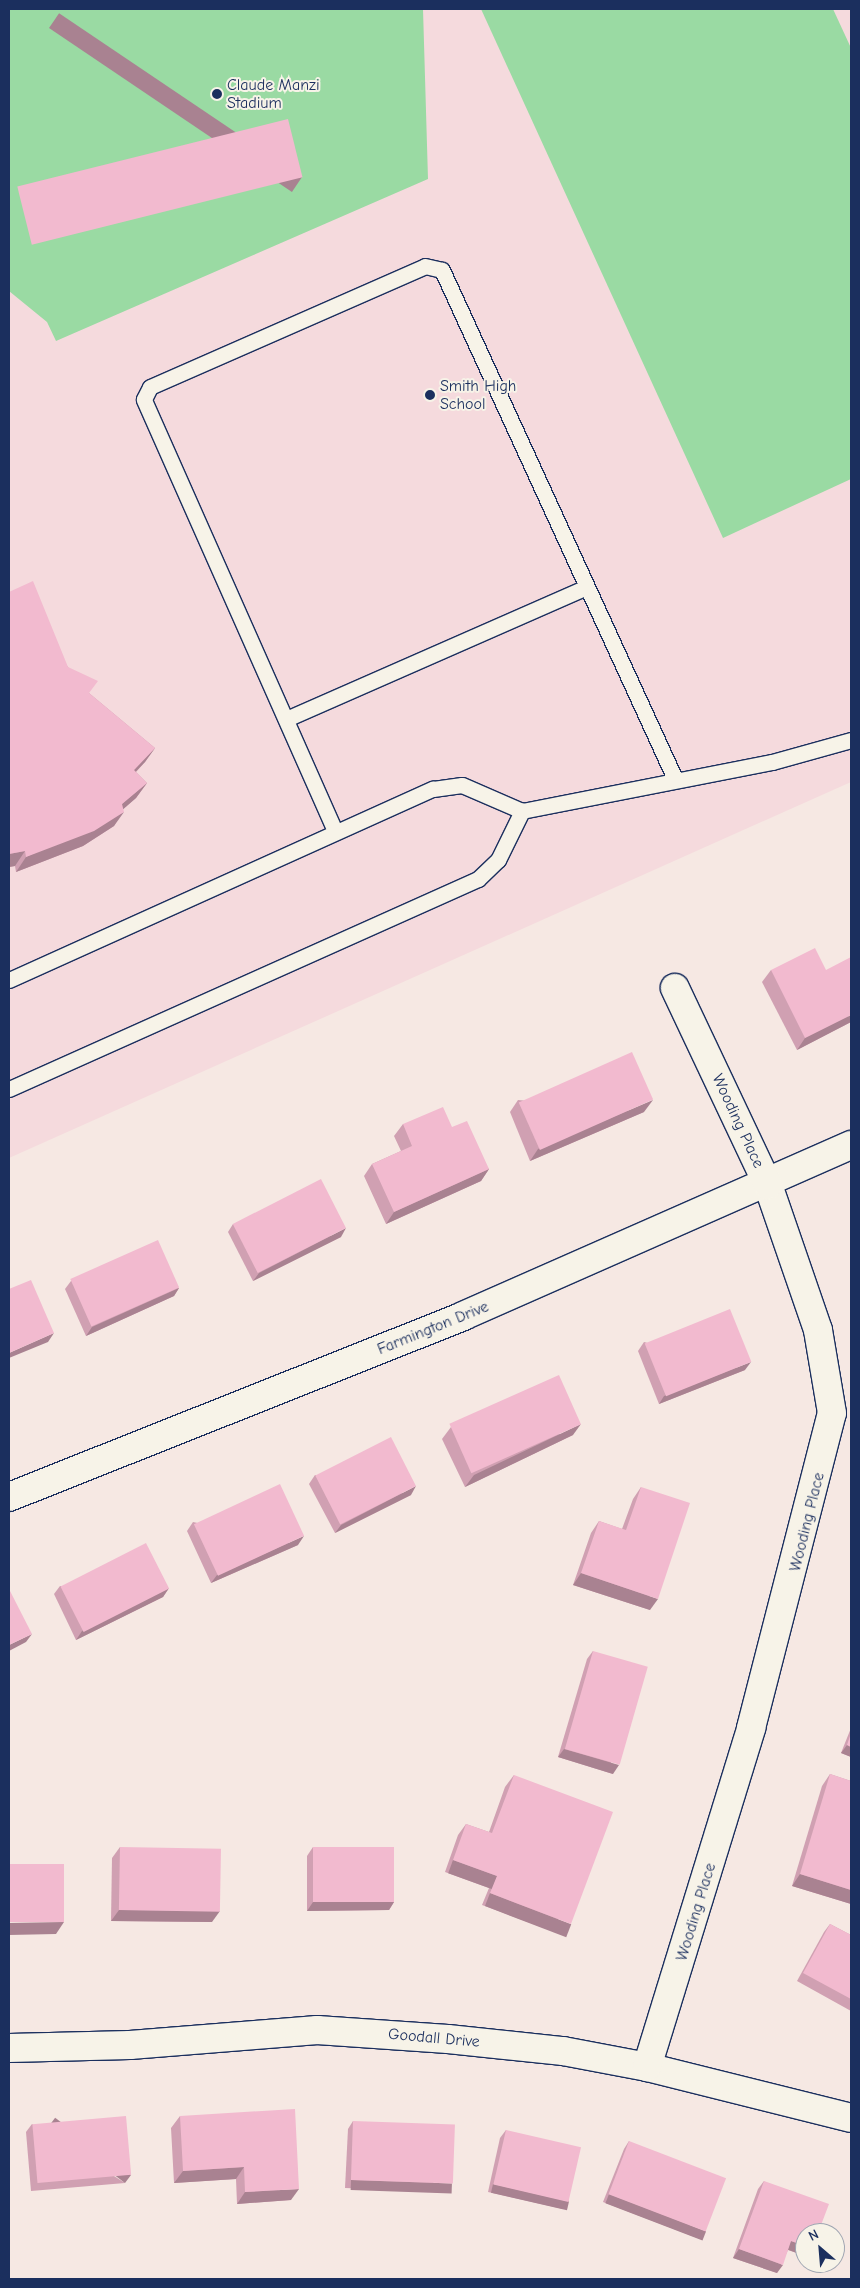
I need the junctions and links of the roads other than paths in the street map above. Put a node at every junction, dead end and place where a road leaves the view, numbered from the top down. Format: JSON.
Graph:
{"nodes":[{"id":1,"x":586,"y":587,"type":"junction"},
{"id":2,"x":286,"y":719,"type":"junction"},
{"id":3,"x":851,"y":740,"type":"edge"},
{"id":4,"x":675,"y":779,"type":"junction"},
{"id":5,"x":522,"y":811,"type":"junction"},
{"id":6,"x":335,"y":831,"type":"junction"},
{"id":7,"x":9,"y":980,"type":"edge"},
{"id":8,"x":675,"y":988,"type":"dead end"},
{"id":9,"x":9,"y":1089,"type":"edge"},
{"id":10,"x":851,"y":1145,"type":"edge"},
{"id":11,"x":768,"y":1185,"type":"junction"},
{"id":12,"x":9,"y":1497,"type":"edge"},
{"id":13,"x":9,"y":2048,"type":"edge"},
{"id":14,"x":647,"y":2066,"type":"junction"},
{"id":15,"x":851,"y":2118,"type":"edge"}],
"edges":[{"from":1,"to":2,"type":"lane"},
{"from":1,"to":2,"type":"lane"},
{"from":1,"to":4,"type":"lane"},
{"from":2,"to":6,"type":"lane"},
{"from":3,"to":4,"type":"lane"},
{"from":4,"to":5,"type":"lane"},
{"from":5,"to":6,"type":"lane"},
{"from":5,"to":9,"type":"lane"},
{"from":6,"to":7,"type":"lane"},
{"from":8,"to":11,"type":"street","name":"Wooding Place"},
{"from":10,"to":11,"type":"street","name":"Farmington Drive"},
{"from":11,"to":12,"type":"street","name":"Farmington Drive"},
{"from":11,"to":14,"type":"street","name":"Wooding Place"},
{"from":13,"to":14,"type":"street","name":"Goodall Drive"},
{"from":14,"to":15,"type":"street","name":"Goodall Drive"}]}
